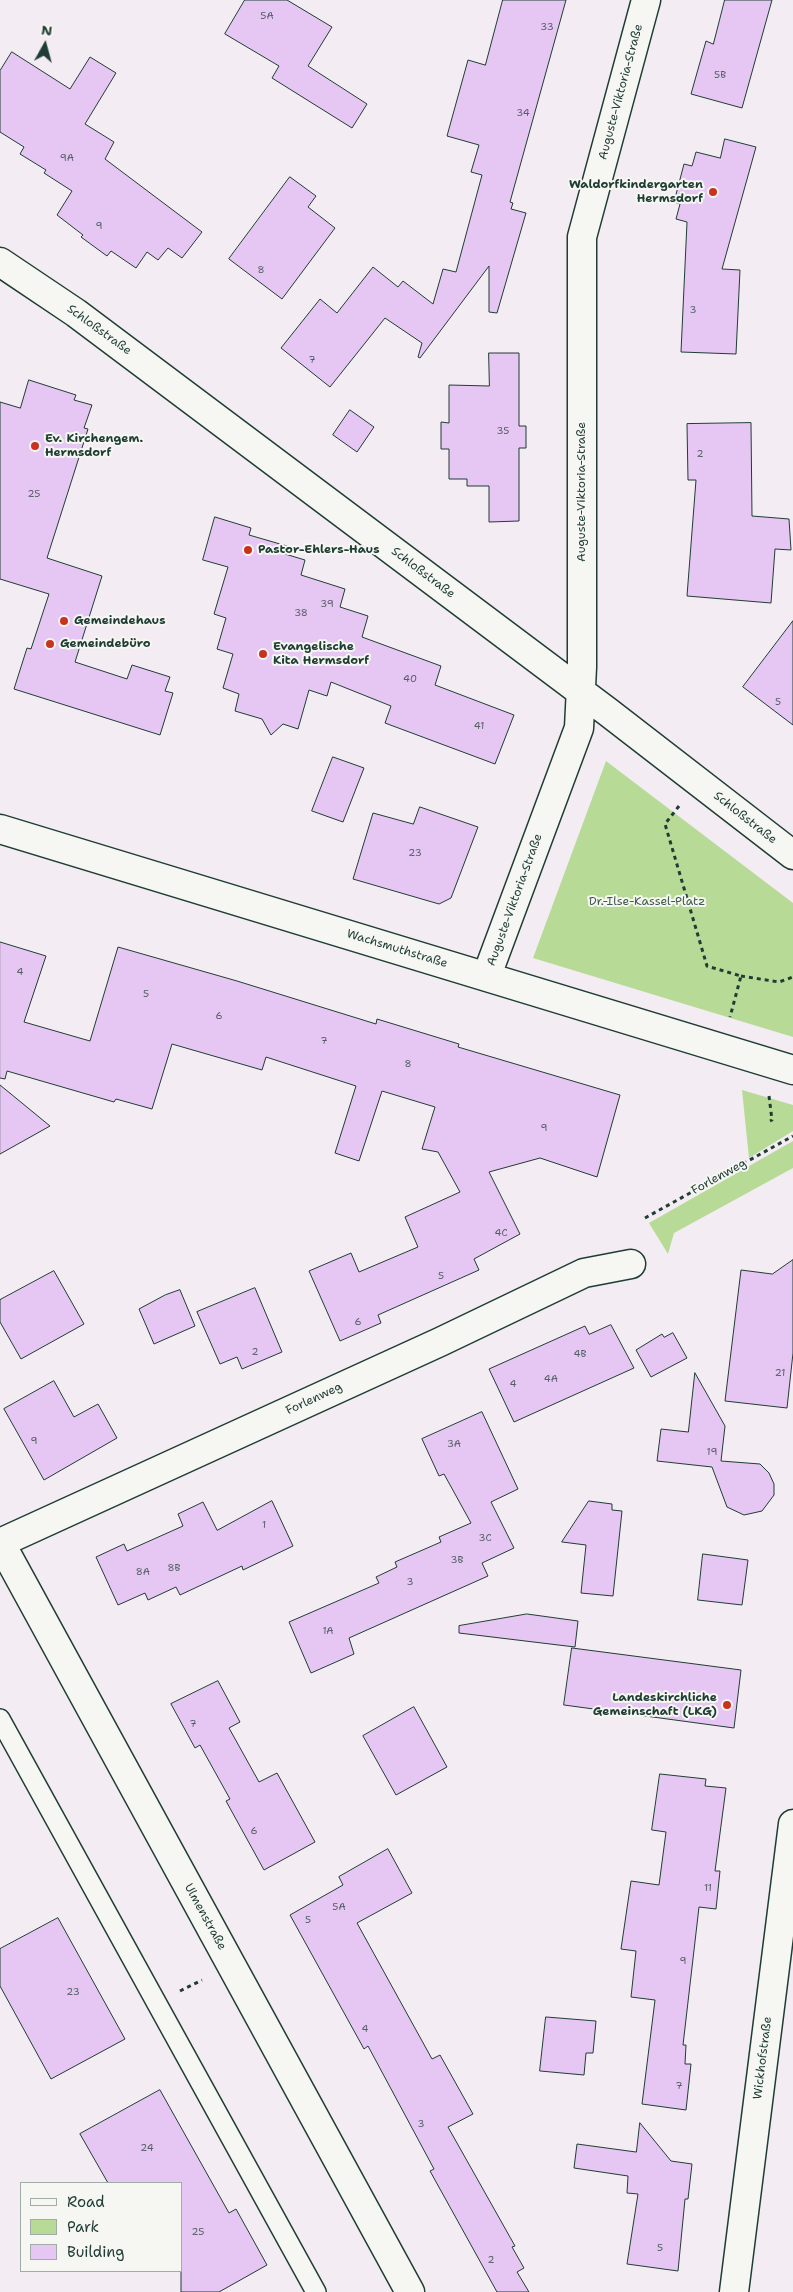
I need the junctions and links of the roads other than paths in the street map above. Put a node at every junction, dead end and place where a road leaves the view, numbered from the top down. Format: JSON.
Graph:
{"nodes":[{"id":1,"x":646,"y":0,"type":"edge"},
{"id":2,"x":0,"y":262,"type":"edge"},
{"id":3,"x":580,"y":692,"type":"junction"},
{"id":4,"x":0,"y":830,"type":"edge"},
{"id":5,"x":793,"y":855,"type":"edge"},
{"id":6,"x":487,"y":976,"type":"junction"},
{"id":7,"x":793,"y":1070,"type":"edge"},
{"id":8,"x":631,"y":1264,"type":"dead end"},
{"id":9,"x":0,"y":1543,"type":"edge"},
{"id":10,"x":0,"y":1719,"type":"edge"},
{"id":11,"x":793,"y":1824,"type":"edge"},
{"id":12,"x":316,"y":2292,"type":"edge"},
{"id":13,"x":410,"y":2292,"type":"edge"},
{"id":14,"x":734,"y":2292,"type":"edge"}],
"edges":[{"from":1,"to":3,"type":"street","name":"Auguste-Viktoria-Straße"},
{"from":2,"to":3,"type":"street","name":"Schloßstraße"},
{"from":3,"to":5,"type":"street","name":"Schloßstraße"},
{"from":3,"to":6,"type":"street","name":"Auguste-Viktoria-Straße"},
{"from":4,"to":6,"type":"street","name":"Wachsmuthstraße"},
{"from":6,"to":7,"type":"street","name":"Wachsmuthstraße"},
{"from":8,"to":9,"type":"street","name":"Forlenweg"},
{"from":9,"to":13,"type":"street","name":"Ulmenstraße"},
{"from":10,"to":12,"type":"lane"},
{"from":11,"to":14,"type":"street","name":"Wickhofstraße"}]}
